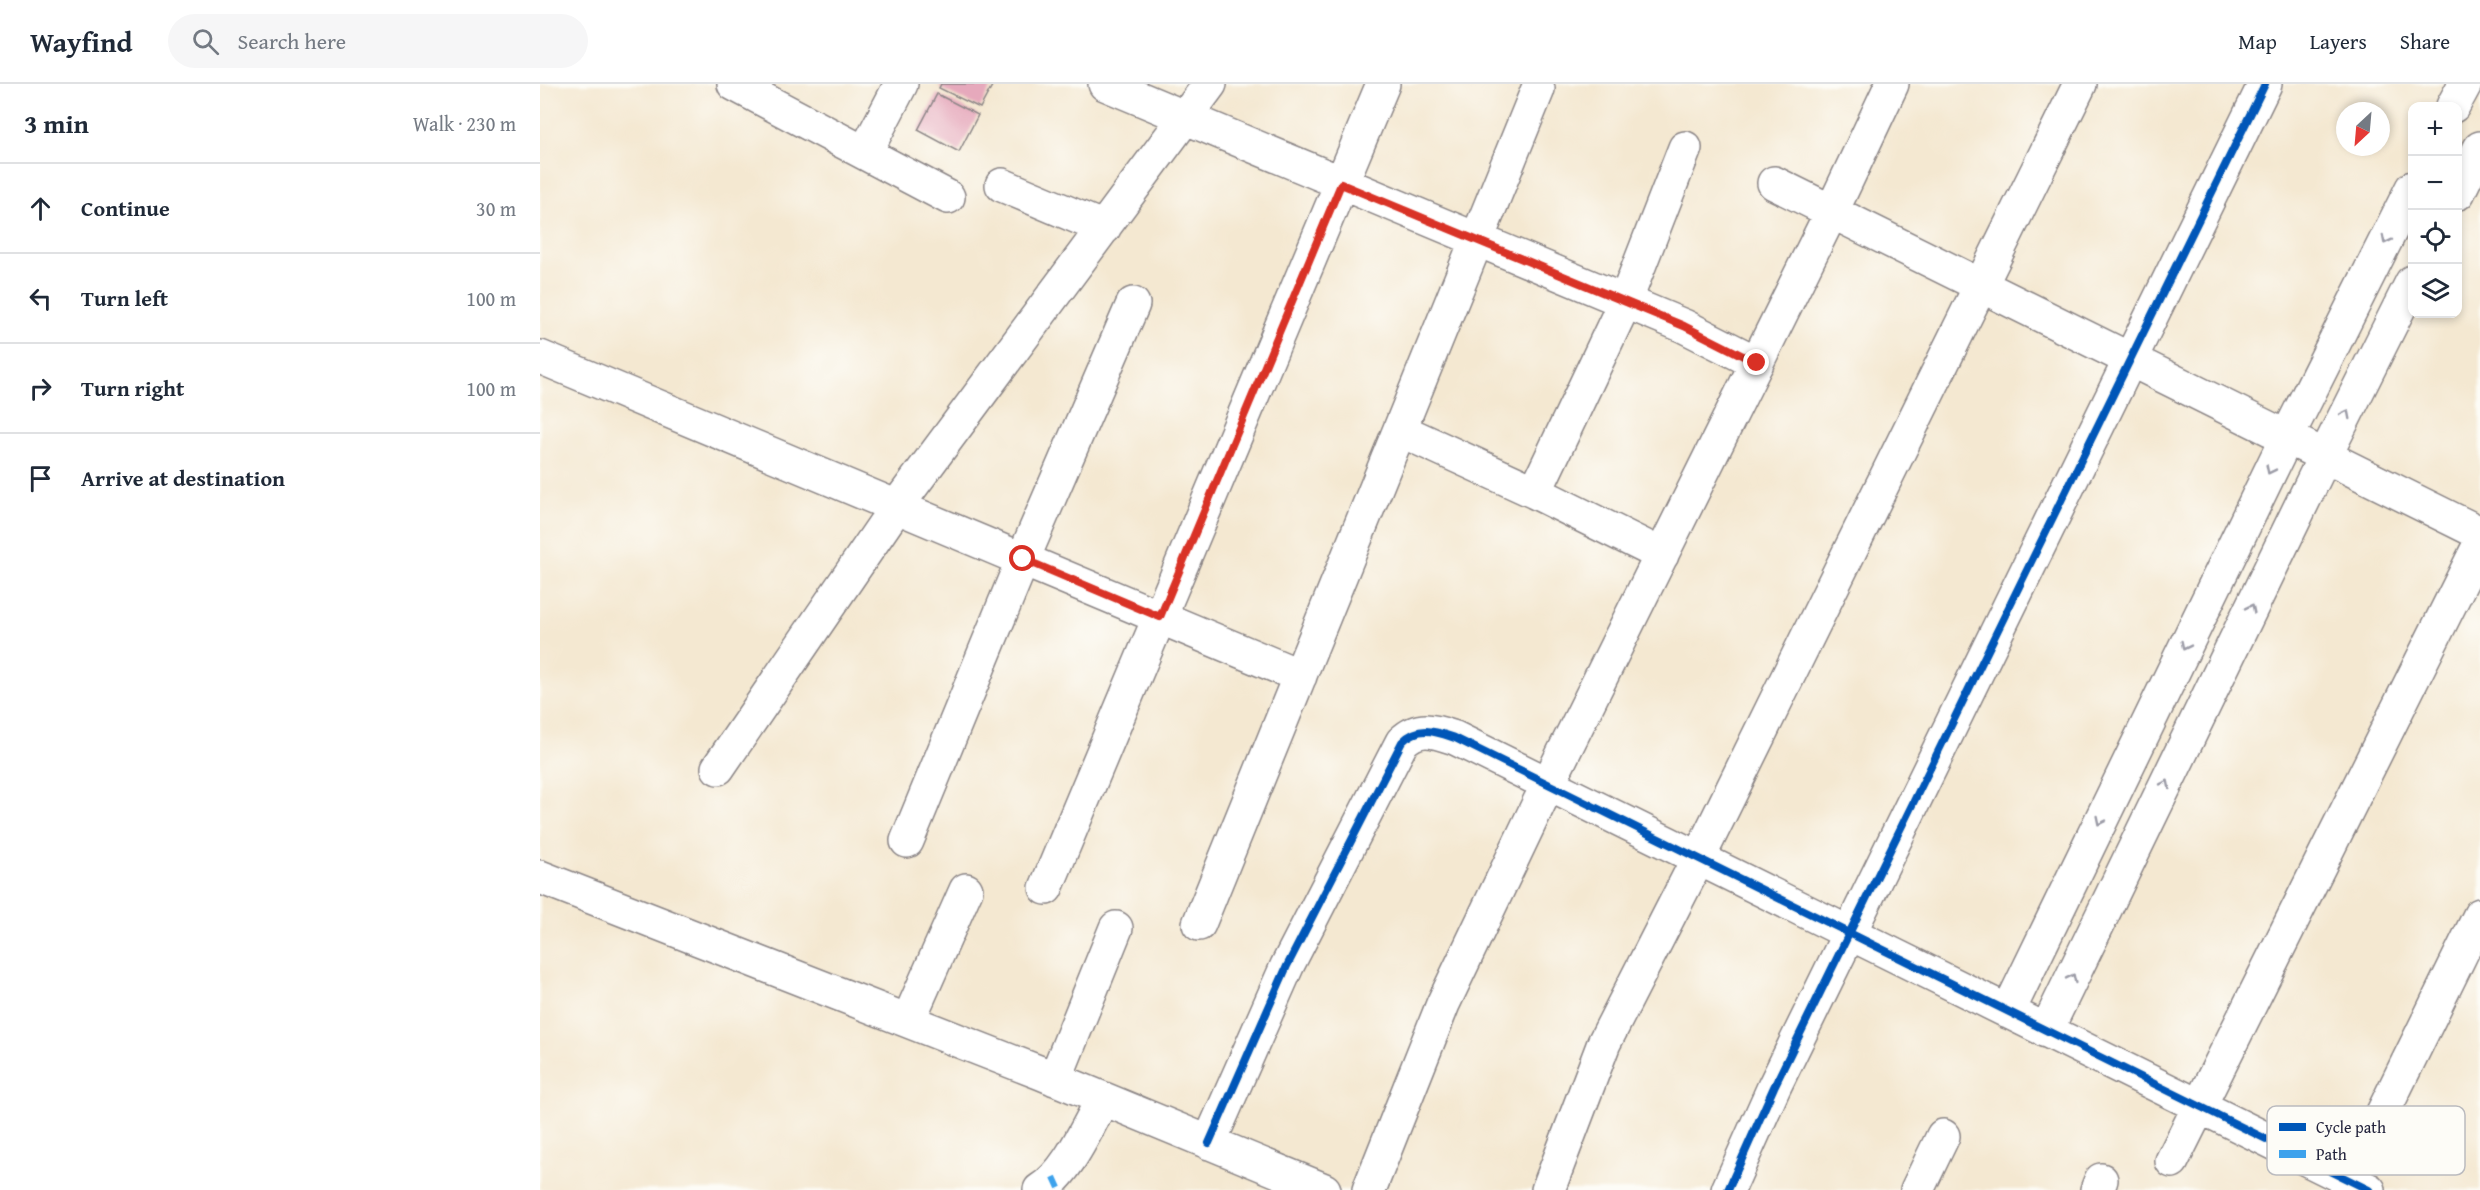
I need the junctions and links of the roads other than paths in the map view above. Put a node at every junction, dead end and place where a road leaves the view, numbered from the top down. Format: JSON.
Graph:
{"nodes":[{"id":1,"x":734,"y":84,"type":"edge"},
{"id":2,"x":901,"y":84,"type":"edge"},
{"id":3,"x":1105,"y":84,"type":"edge"},
{"id":4,"x":1210,"y":84,"type":"edge"},
{"id":5,"x":1383,"y":84,"type":"edge"},
{"id":6,"x":1892,"y":84,"type":"edge"},
{"id":7,"x":2080,"y":84,"type":"edge"},
{"id":8,"x":2265,"y":84,"type":"edge"},
{"id":9,"x":2465,"y":84,"type":"edge"},
{"id":10,"x":1538,"y":89,"type":"dead end"},
{"id":11,"x":2455,"y":102,"type":"edge"},
{"id":12,"x":1185,"y":118,"type":"junction"},
{"id":13,"x":1685,"y":148,"type":"dead end"},
{"id":14,"x":2480,"y":148,"type":"edge"},
{"id":15,"x":865,"y":153,"type":"junction"},
{"id":16,"x":1774,"y":183,"type":"dead end"},
{"id":17,"x":2462,"y":183,"type":"edge"},
{"id":18,"x":1341,"y":184,"type":"junction"},
{"id":19,"x":1002,"y":185,"type":"dead end"},
{"id":20,"x":2408,"y":196,"type":"edge"},
{"id":21,"x":948,"y":197,"type":"dead end"},
{"id":22,"x":1832,"y":211,"type":"junction"},
{"id":23,"x":1104,"y":228,"type":"junction"},
{"id":24,"x":1476,"y":240,"type":"junction"},
{"id":25,"x":1980,"y":286,"type":"junction"},
{"id":26,"x":2408,"y":290,"type":"edge"},
{"id":27,"x":1625,"y":302,"type":"junction"},
{"id":28,"x":1133,"y":304,"type":"dead end"},
{"id":29,"x":540,"y":357,"type":"edge"},
{"id":30,"x":2130,"y":360,"type":"junction"},
{"id":31,"x":1757,"y":363,"type":"junction"},
{"id":32,"x":1400,"y":430,"type":"junction"},
{"id":33,"x":2287,"y":437,"type":"junction"},
{"id":34,"x":2325,"y":456,"type":"junction"},
{"id":35,"x":1535,"y":492,"type":"junction"},
{"id":36,"x":897,"y":506,"type":"junction"},
{"id":37,"x":2480,"y":533,"type":"edge"},
{"id":38,"x":2480,"y":544,"type":"edge"},
{"id":39,"x":1662,"y":555,"type":"junction"},
{"id":40,"x":1023,"y":559,"type":"junction"},
{"id":41,"x":1160,"y":617,"type":"junction"},
{"id":42,"x":1299,"y":676,"type":"junction"},
{"id":43,"x":2160,"y":697,"type":"junction"},
{"id":44,"x":2199,"y":715,"type":"junction"},
{"id":45,"x":718,"y":768,"type":"dead end"},
{"id":46,"x":1548,"y":784,"type":"junction"},
{"id":47,"x":907,"y":841,"type":"dead end"},
{"id":48,"x":1698,"y":859,"type":"junction"},
{"id":49,"x":540,"y":877,"type":"edge"},
{"id":50,"x":1046,"y":888,"type":"dead end"},
{"id":51,"x":966,"y":890,"type":"dead end"},
{"id":52,"x":2480,"y":915,"type":"edge"},
{"id":53,"x":1199,"y":924,"type":"dead end"},
{"id":54,"x":1116,"y":928,"type":"dead end"},
{"id":55,"x":1850,"y":934,"type":"junction"},
{"id":56,"x":2008,"y":1012,"type":"junction"},
{"id":57,"x":908,"y":1021,"type":"junction"},
{"id":58,"x":2046,"y":1031,"type":"junction"},
{"id":59,"x":1055,"y":1079,"type":"junction"},
{"id":60,"x":1103,"y":1099,"type":"junction"},
{"id":61,"x":2392,"y":1106,"type":"edge"},
{"id":62,"x":2200,"y":1107,"type":"junction"},
{"id":63,"x":1943,"y":1136,"type":"dead end"},
{"id":64,"x":2267,"y":1142,"type":"edge"},
{"id":65,"x":1209,"y":1143,"type":"junction"},
{"id":66,"x":2172,"y":1161,"type":"dead end"},
{"id":67,"x":2331,"y":1175,"type":"edge"},
{"id":68,"x":2354,"y":1187,"type":"edge"},
{"id":69,"x":1040,"y":1190,"type":"edge"},
{"id":70,"x":1324,"y":1190,"type":"edge"},
{"id":71,"x":1369,"y":1190,"type":"edge"},
{"id":72,"x":1548,"y":1190,"type":"edge"},
{"id":73,"x":1728,"y":1190,"type":"edge"},
{"id":74,"x":1917,"y":1190,"type":"edge"}],
"edges":[{"from":1,"to":15,"type":"street"},
{"from":2,"to":15,"type":"street"},
{"from":3,"to":12,"type":"street"},
{"from":4,"to":12,"type":"street"},
{"from":5,"to":18,"type":"street"},
{"from":6,"to":22,"type":"street"},
{"from":7,"to":25,"type":"street"},
{"from":8,"to":30,"type":"street"},
{"from":9,"to":11,"type":"street"},
{"from":10,"to":24,"type":"street"},
{"from":12,"to":18,"type":"street"},
{"from":12,"to":23,"type":"street"},
{"from":13,"to":27,"type":"street"},
{"from":14,"to":17,"type":"street"},
{"from":15,"to":21,"type":"street"},
{"from":16,"to":22,"type":"street"},
{"from":18,"to":24,"type":"street"},
{"from":18,"to":41,"type":"street"},
{"from":19,"to":23,"type":"street"},
{"from":20,"to":33,"type":"street","one_way":true},
{"from":22,"to":25,"type":"street"},
{"from":22,"to":31,"type":"street"},
{"from":23,"to":36,"type":"street"},
{"from":24,"to":27,"type":"street"},
{"from":24,"to":32,"type":"street"},
{"from":25,"to":30,"type":"street"},
{"from":25,"to":48,"type":"street"},
{"from":34,"to":26,"type":"street","one_way":true},
{"from":27,"to":31,"type":"street"},
{"from":27,"to":35,"type":"street"},
{"from":28,"to":40,"type":"street"},
{"from":29,"to":36,"type":"street"},
{"from":30,"to":33,"type":"street"},
{"from":30,"to":55,"type":"street"},
{"from":31,"to":39,"type":"street"},
{"from":32,"to":35,"type":"street"},
{"from":32,"to":42,"type":"street"},
{"from":33,"to":34,"type":"street"},
{"from":33,"to":43,"type":"street","one_way":true},
{"from":34,"to":37,"type":"street"},
{"from":44,"to":34,"type":"street","one_way":true},
{"from":35,"to":39,"type":"street"},
{"from":36,"to":40,"type":"street"},
{"from":36,"to":45,"type":"street"},
{"from":38,"to":62,"type":"street"},
{"from":39,"to":46,"type":"street"},
{"from":40,"to":41,"type":"street"},
{"from":40,"to":47,"type":"street"},
{"from":41,"to":42,"type":"street"},
{"from":41,"to":50,"type":"street"},
{"from":42,"to":53,"type":"street"},
{"from":43,"to":44,"type":"street"},
{"from":43,"to":56,"type":"street","one_way":true},
{"from":58,"to":44,"type":"street","one_way":true},
{"from":46,"to":48,"type":"street"},
{"from":46,"to":65,"type":"street"},
{"from":46,"to":71,"type":"street"},
{"from":48,"to":55,"type":"street"},
{"from":48,"to":72,"type":"street"},
{"from":49,"to":57,"type":"street"},
{"from":51,"to":57,"type":"street"},
{"from":52,"to":61,"type":"street"},
{"from":54,"to":59,"type":"street"},
{"from":55,"to":56,"type":"street"},
{"from":55,"to":73,"type":"street"},
{"from":56,"to":58,"type":"street"},
{"from":57,"to":59,"type":"street"},
{"from":58,"to":62,"type":"street"},
{"from":59,"to":60,"type":"street"},
{"from":60,"to":65,"type":"street"},
{"from":60,"to":69,"type":"street"},
{"from":62,"to":64,"type":"street"},
{"from":62,"to":66,"type":"street"},
{"from":63,"to":74,"type":"street"},
{"from":65,"to":70,"type":"street"},
{"from":67,"to":68,"type":"street"}]}
